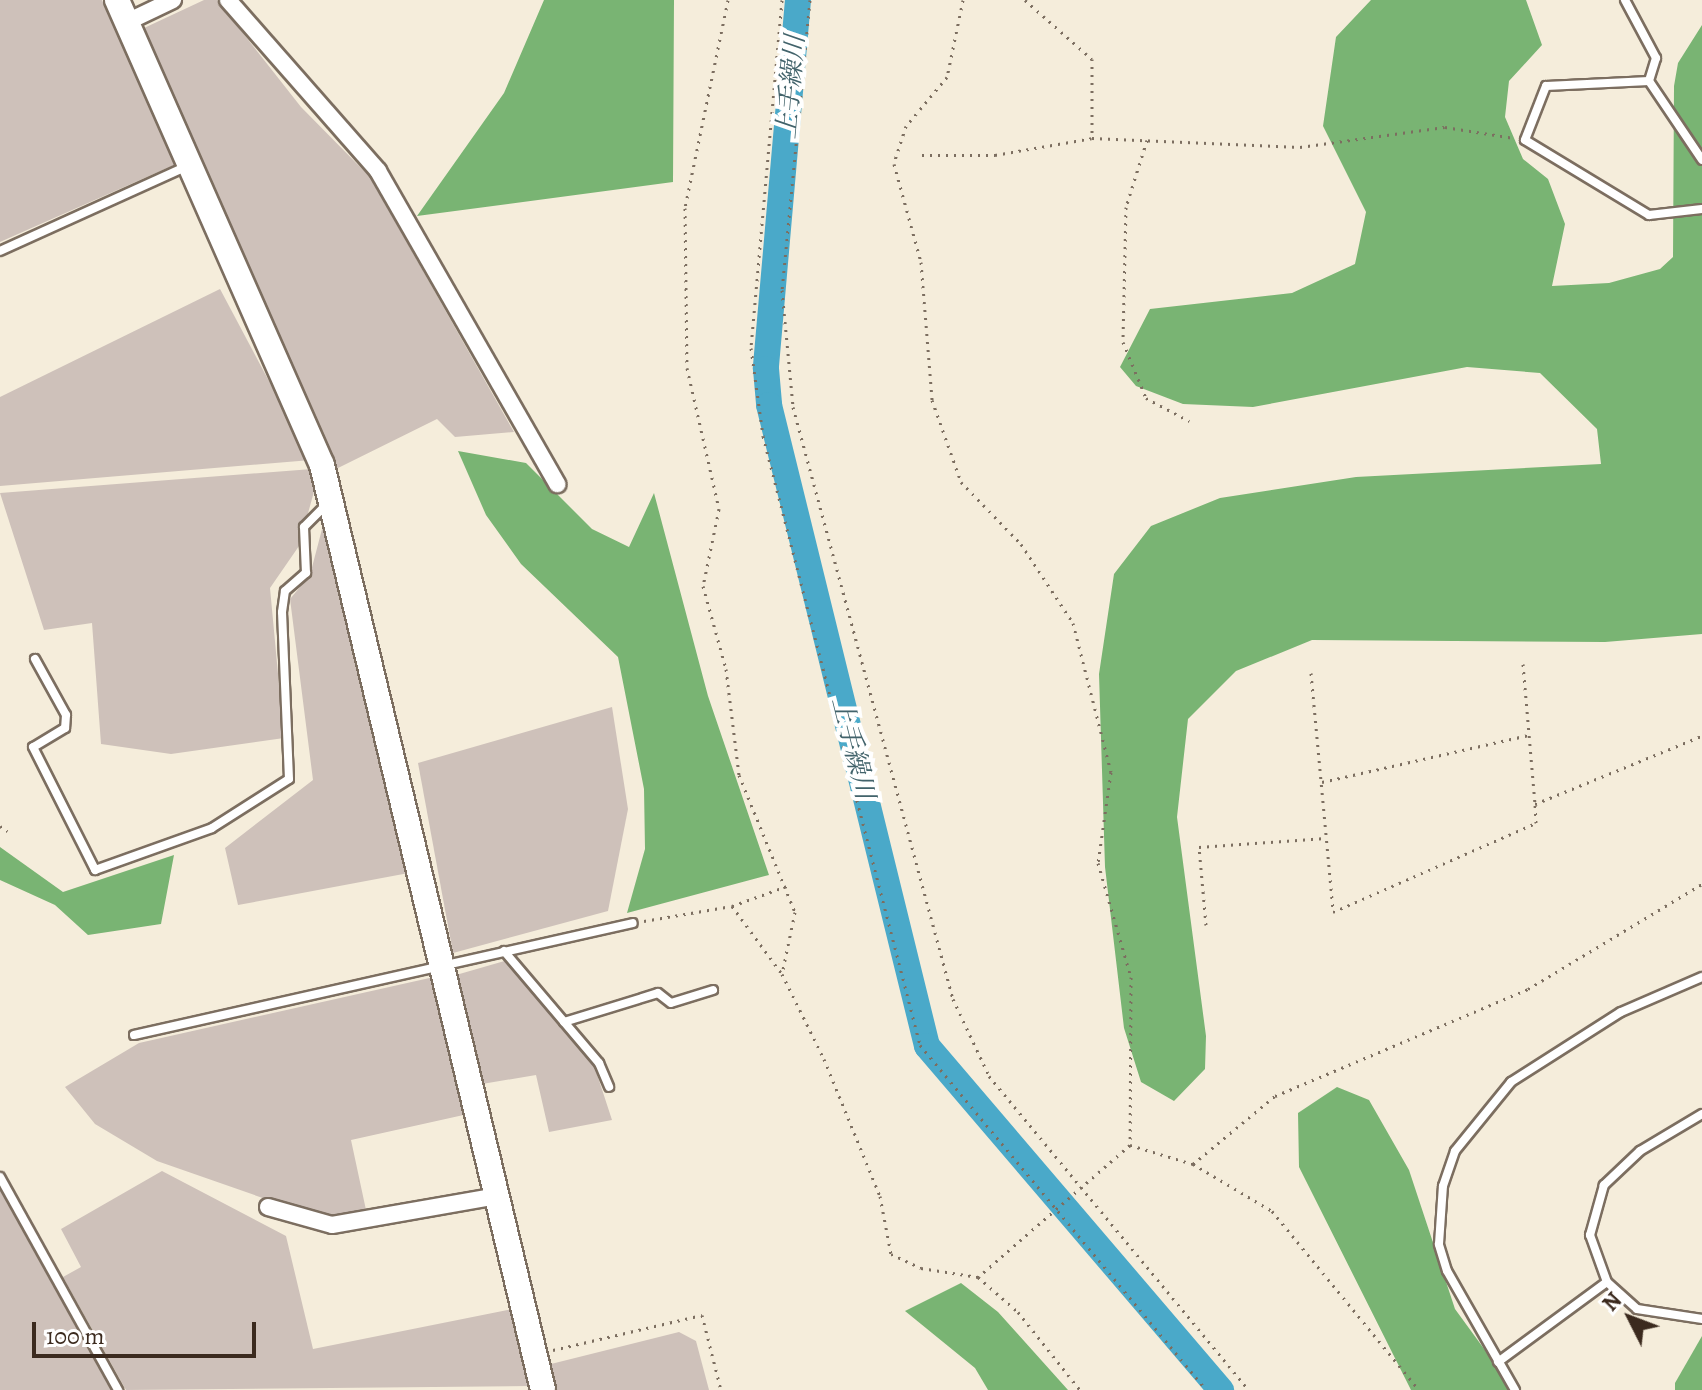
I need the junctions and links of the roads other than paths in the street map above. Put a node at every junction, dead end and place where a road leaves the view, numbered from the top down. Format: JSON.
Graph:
{"nodes":[{"id":1,"x":173,"y":0,"type":"edge"},
{"id":2,"x":228,"y":0,"type":"edge"},
{"id":3,"x":1625,"y":0,"type":"edge"},
{"id":4,"x":122,"y":11,"type":"edge"},
{"id":5,"x":1649,"y":81,"type":"junction"},
{"id":6,"x":1697,"y":142,"type":"edge"},
{"id":7,"x":1702,"y":160,"type":"edge"},
{"id":8,"x":185,"y":167,"type":"junction"},
{"id":9,"x":1702,"y":209,"type":"edge"},
{"id":10,"x":0,"y":251,"type":"edge"},
{"id":11,"x":557,"y":484,"type":"dead end"},
{"id":12,"x":330,"y":501,"type":"junction"},
{"id":13,"x":35,"y":659,"type":"dead end"},
{"id":14,"x":633,"y":923,"type":"road end"},
{"id":15,"x":504,"y":951,"type":"junction"},
{"id":16,"x":445,"y":964,"type":"junction"},
{"id":17,"x":1702,"y":977,"type":"edge"},
{"id":18,"x":713,"y":990,"type":"dead end"},
{"id":19,"x":564,"y":1022,"type":"junction"},
{"id":20,"x":134,"y":1035,"type":"dead end"},
{"id":21,"x":609,"y":1087,"type":"dead end"},
{"id":22,"x":1702,"y":1114,"type":"edge"},
{"id":23,"x":0,"y":1177,"type":"edge"},
{"id":24,"x":493,"y":1197,"type":"junction"},
{"id":25,"x":268,"y":1207,"type":"dead end"},
{"id":26,"x":1607,"y":1282,"type":"junction"},
{"id":27,"x":1702,"y":1319,"type":"edge"},
{"id":28,"x":1498,"y":1362,"type":"junction"},
{"id":29,"x":118,"y":1390,"type":"edge"},
{"id":30,"x":543,"y":1390,"type":"edge"},
{"id":31,"x":1515,"y":1390,"type":"edge"}],
"edges":[{"from":1,"to":4,"type":"street"},
{"from":2,"to":11,"type":"street"},
{"from":3,"to":5,"type":"lane"},
{"from":4,"to":8,"type":"street"},
{"from":5,"to":6,"type":"lane"},
{"from":5,"to":9,"type":"lane"},
{"from":6,"to":7,"type":"lane"},
{"from":8,"to":10,"type":"lane"},
{"from":8,"to":12,"type":"street"},
{"from":12,"to":13,"type":"lane"},
{"from":12,"to":16,"type":"street"},
{"from":14,"to":15,"type":"lane"},
{"from":15,"to":16,"type":"lane"},
{"from":15,"to":19,"type":"lane"},
{"from":16,"to":20,"type":"lane"},
{"from":16,"to":24,"type":"street"},
{"from":17,"to":28,"type":"lane"},
{"from":18,"to":19,"type":"lane"},
{"from":19,"to":21,"type":"lane"},
{"from":22,"to":26,"type":"lane"},
{"from":23,"to":29,"type":"lane"},
{"from":24,"to":25,"type":"street"},
{"from":24,"to":30,"type":"street"},
{"from":26,"to":27,"type":"lane"},
{"from":26,"to":28,"type":"lane"},
{"from":28,"to":31,"type":"lane"}]}
